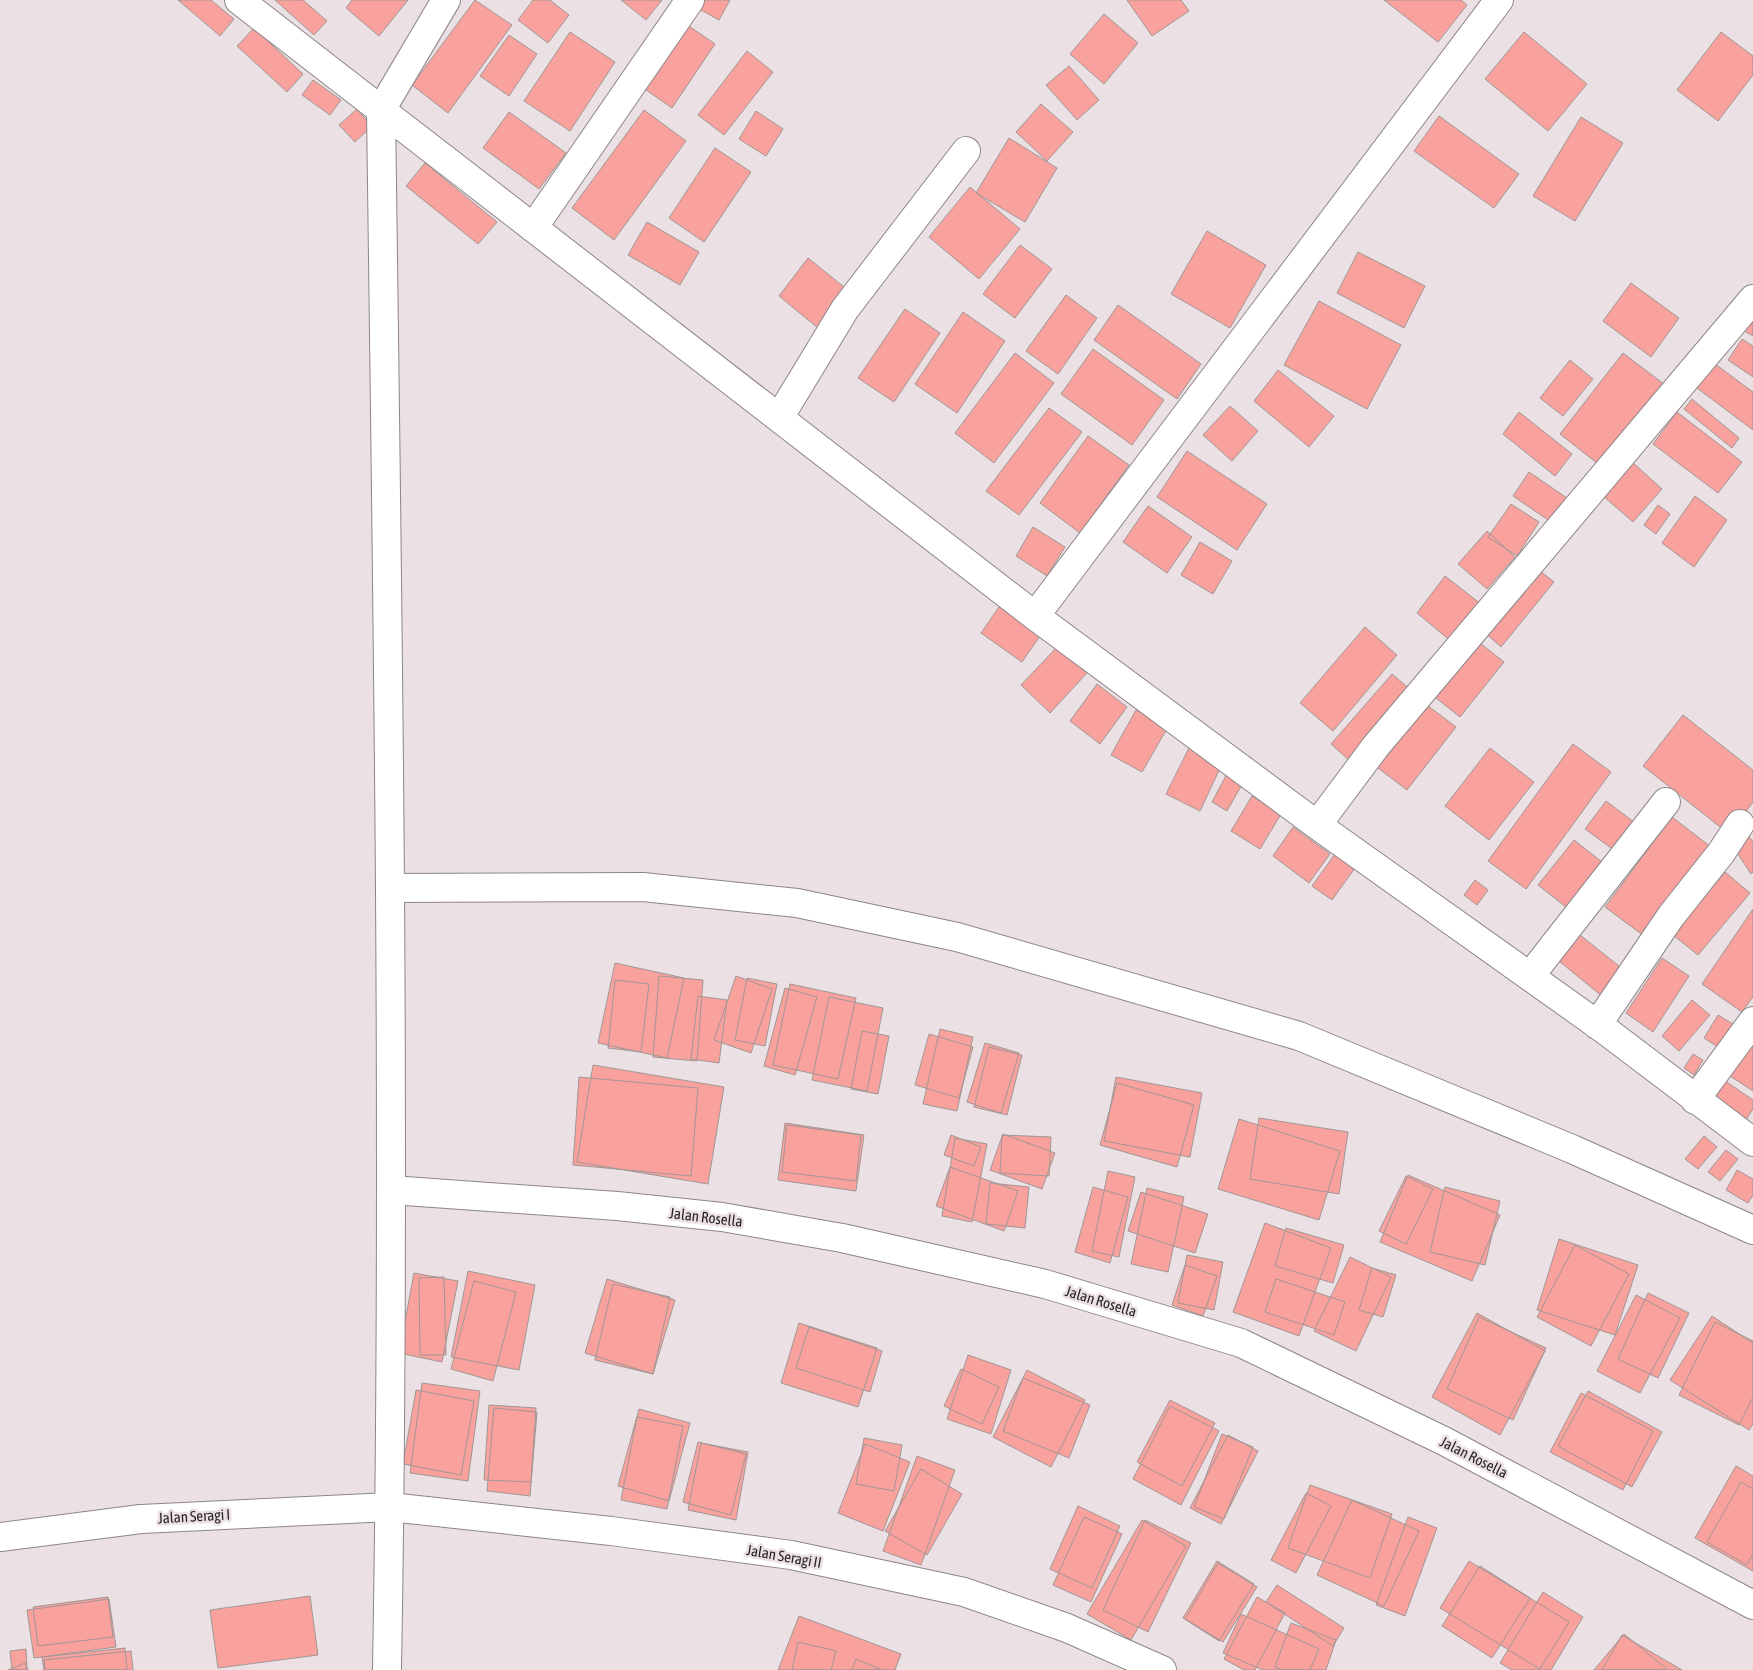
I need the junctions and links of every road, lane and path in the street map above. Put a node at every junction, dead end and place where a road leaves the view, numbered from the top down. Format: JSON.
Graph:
{"nodes":[{"id":1,"x":446,"y":0,"type":"edge"},
{"id":2,"x":690,"y":0,"type":"edge"},
{"id":3,"x":1499,"y":0,"type":"edge"},
{"id":4,"x":247,"y":2,"type":"edge"},
{"id":5,"x":380,"y":110,"type":"junction"},
{"id":6,"x":966,"y":151,"type":"dead end"},
{"id":7,"x":533,"y":228,"type":"junction"},
{"id":8,"x":1753,"y":299,"type":"edge"},
{"id":9,"x":779,"y":418,"type":"junction"},
{"id":10,"x":1035,"y":616,"type":"junction"},
{"id":11,"x":1666,"y":802,"type":"dead end"},
{"id":12,"x":1740,"y":824,"type":"dead end"},
{"id":13,"x":1317,"y":825,"type":"junction"},
{"id":14,"x":391,"y":888,"type":"junction"},
{"id":15,"x":1530,"y":976,"type":"junction"},
{"id":16,"x":1753,"y":1020,"type":"edge"},
{"id":17,"x":1597,"y":1024,"type":"junction"},
{"id":18,"x":1695,"y":1100,"type":"junction"},
{"id":19,"x":1753,"y":1142,"type":"edge"},
{"id":20,"x":391,"y":1190,"type":"junction"},
{"id":21,"x":1753,"y":1230,"type":"edge"},
{"id":22,"x":390,"y":1507,"type":"junction"},
{"id":23,"x":0,"y":1537,"type":"edge"},
{"id":24,"x":1753,"y":1605,"type":"edge"},
{"id":25,"x":387,"y":1670,"type":"edge"},
{"id":26,"x":1162,"y":1670,"type":"edge"}],
"edges":[{"from":1,"to":5,"type":"street"},
{"from":2,"to":7,"type":"street"},
{"from":3,"to":10,"type":"street"},
{"from":4,"to":5,"type":"street"},
{"from":5,"to":7,"type":"street"},
{"from":5,"to":14,"type":"street"},
{"from":6,"to":9,"type":"street"},
{"from":7,"to":9,"type":"street"},
{"from":8,"to":13,"type":"street"},
{"from":9,"to":10,"type":"street"},
{"from":10,"to":13,"type":"street"},
{"from":11,"to":15,"type":"street"},
{"from":12,"to":17,"type":"street"},
{"from":13,"to":15,"type":"street"},
{"from":14,"to":20,"type":"street"},
{"from":14,"to":21,"type":"street"},
{"from":15,"to":17,"type":"street"},
{"from":16,"to":18,"type":"street"},
{"from":17,"to":18,"type":"street"},
{"from":18,"to":19,"type":"street"},
{"from":20,"to":22,"type":"street"},
{"from":20,"to":24,"type":"street","name":"Jalan Rosella"},
{"from":22,"to":23,"type":"street","name":"Jalan Seragi I"},
{"from":22,"to":25,"type":"street"},
{"from":22,"to":26,"type":"street","name":"Jalan Seragi II"}]}
